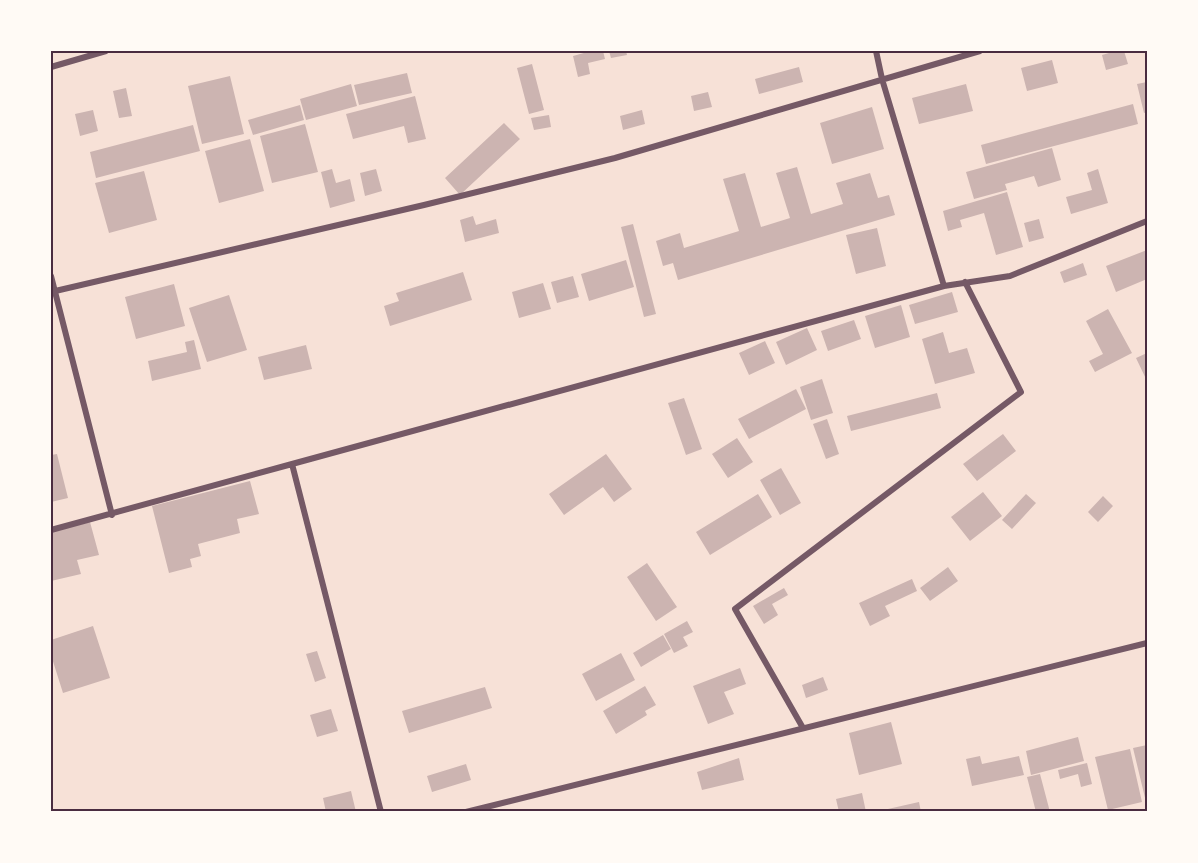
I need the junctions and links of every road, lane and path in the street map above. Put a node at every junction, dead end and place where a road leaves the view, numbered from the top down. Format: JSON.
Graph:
{"nodes":[{"id":1,"x":106,"y":51,"type":"edge"},
{"id":2,"x":876,"y":51,"type":"edge"},
{"id":3,"x":980,"y":51,"type":"edge"},
{"id":4,"x":51,"y":67,"type":"edge"},
{"id":5,"x":882,"y":80,"type":"junction"},
{"id":6,"x":1147,"y":221,"type":"edge"},
{"id":7,"x":51,"y":276,"type":"edge"},
{"id":8,"x":965,"y":282,"type":"junction"},
{"id":9,"x":944,"y":286,"type":"junction"},
{"id":10,"x":53,"y":291,"type":"edge"},
{"id":11,"x":292,"y":464,"type":"junction"},
{"id":12,"x":112,"y":515,"type":"junction"},
{"id":13,"x":51,"y":530,"type":"edge"},
{"id":14,"x":1147,"y":643,"type":"edge"},
{"id":15,"x":803,"y":728,"type":"junction"},
{"id":16,"x":381,"y":812,"type":"edge"},
{"id":17,"x":466,"y":812,"type":"edge"}],
"edges":[{"from":1,"to":4,"type":"street"},
{"from":2,"to":5,"type":"street"},
{"from":3,"to":5,"type":"street"},
{"from":5,"to":9,"type":"street"},
{"from":5,"to":10,"type":"street"},
{"from":6,"to":8,"type":"street"},
{"from":7,"to":10,"type":"street"},
{"from":8,"to":9,"type":"street"},
{"from":8,"to":15,"type":"street"},
{"from":9,"to":11,"type":"street"},
{"from":10,"to":12,"type":"street"},
{"from":11,"to":12,"type":"street"},
{"from":11,"to":16,"type":"street"},
{"from":12,"to":13,"type":"street"},
{"from":14,"to":15,"type":"street"},
{"from":15,"to":17,"type":"street"}]}
